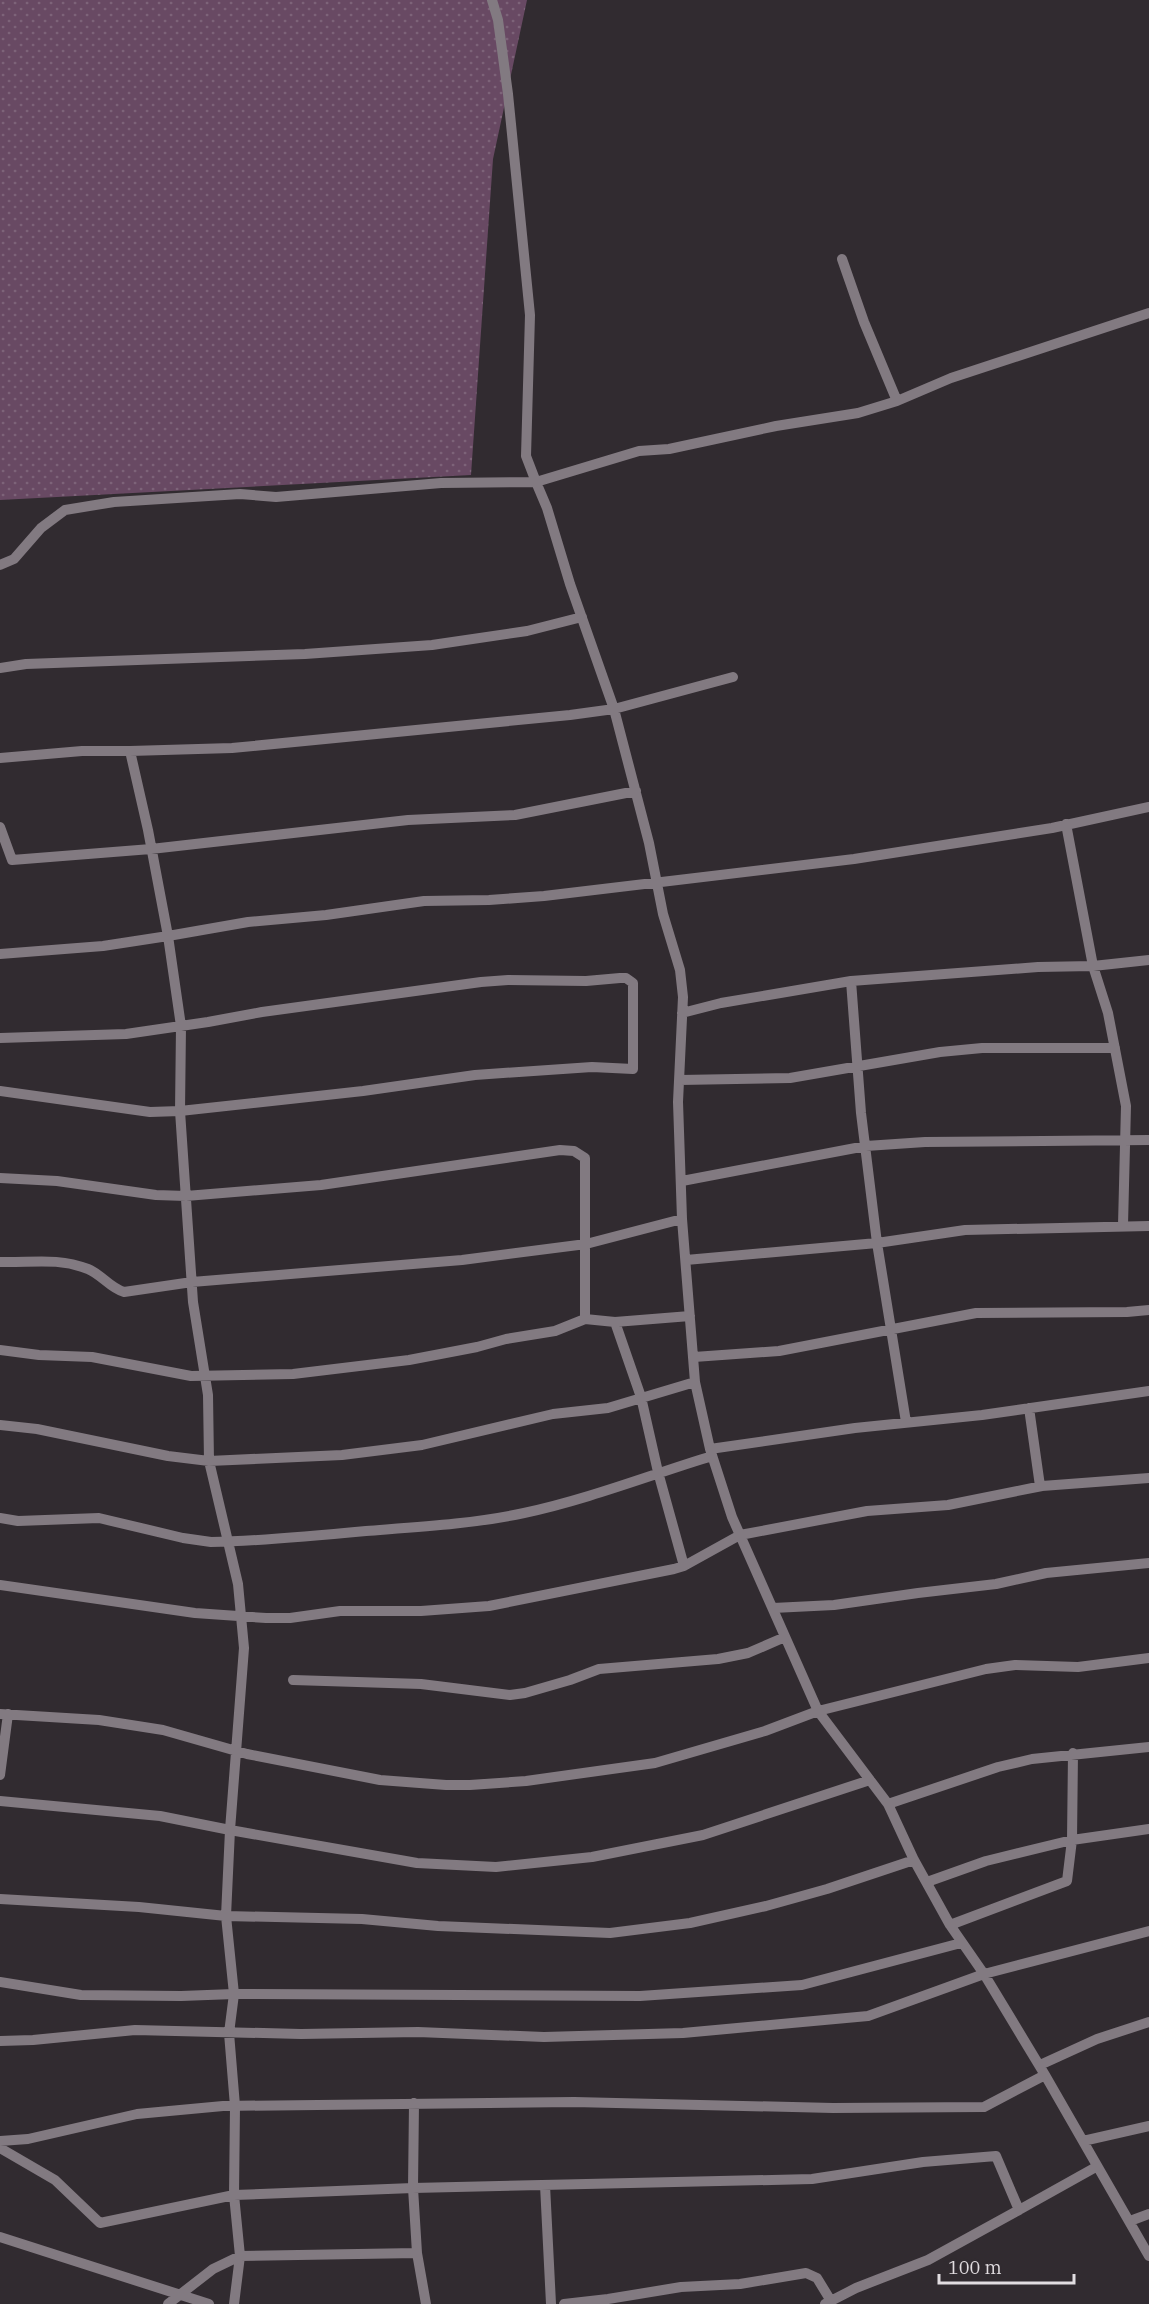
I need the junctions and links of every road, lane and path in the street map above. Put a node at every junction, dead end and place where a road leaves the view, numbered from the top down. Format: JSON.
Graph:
{"nodes":[{"id":1,"x":492,"y":0,"type":"edge"},
{"id":2,"x":842,"y":259,"type":"dead end"},
{"id":3,"x":1149,"y":313,"type":"edge"},
{"id":4,"x":897,"y":401,"type":"junction"},
{"id":5,"x":536,"y":482,"type":"junction"},
{"id":6,"x":0,"y":565,"type":"edge"},
{"id":7,"x":582,"y":617,"type":"junction"},
{"id":8,"x":0,"y":668,"type":"edge"},
{"id":9,"x":733,"y":677,"type":"dead end"},
{"id":10,"x":614,"y":709,"type":"junction"},
{"id":11,"x":130,"y":751,"type":"junction"},
{"id":12,"x":0,"y":758,"type":"edge"},
{"id":13,"x":636,"y":791,"type":"junction"},
{"id":14,"x":1149,"y":807,"type":"edge"},
{"id":15,"x":1066,"y":824,"type":"junction"},
{"id":16,"x":0,"y":827,"type":"edge"},
{"id":17,"x":151,"y":849,"type":"junction"},
{"id":18,"x":12,"y":860,"type":"junction"},
{"id":19,"x":0,"y":861,"type":"edge"},
{"id":20,"x":657,"y":882,"type":"junction"},
{"id":21,"x":168,"y":936,"type":"junction"},
{"id":22,"x":0,"y":954,"type":"edge"},
{"id":23,"x":1149,"y":960,"type":"edge"},
{"id":24,"x":1094,"y":966,"type":"junction"},
{"id":25,"x":852,"y":981,"type":"junction"},
{"id":26,"x":682,"y":1013,"type":"junction"},
{"id":27,"x":181,"y":1026,"type":"junction"},
{"id":28,"x":0,"y":1038,"type":"edge"},
{"id":29,"x":1116,"y":1048,"type":"junction"},
{"id":30,"x":856,"y":1065,"type":"junction"},
{"id":31,"x":680,"y":1080,"type":"junction"},
{"id":32,"x":0,"y":1091,"type":"edge"},
{"id":33,"x":180,"y":1111,"type":"junction"},
{"id":34,"x":1126,"y":1140,"type":"junction"},
{"id":35,"x":1149,"y":1140,"type":"edge"},
{"id":36,"x":866,"y":1146,"type":"junction"},
{"id":37,"x":0,"y":1178,"type":"edge"},
{"id":38,"x":682,"y":1181,"type":"junction"},
{"id":39,"x":186,"y":1196,"type":"junction"},
{"id":40,"x":682,"y":1218,"type":"junction"},
{"id":41,"x":1123,"y":1225,"type":"junction"},
{"id":42,"x":1149,"y":1226,"type":"edge"},
{"id":43,"x":878,"y":1243,"type":"junction"},
{"id":44,"x":586,"y":1244,"type":"junction"},
{"id":45,"x":686,"y":1260,"type":"junction"},
{"id":46,"x":0,"y":1262,"type":"edge"},
{"id":47,"x":192,"y":1282,"type":"junction"},
{"id":48,"x":1149,"y":1310,"type":"edge"},
{"id":49,"x":690,"y":1316,"type":"junction"},
{"id":50,"x":585,"y":1319,"type":"junction"},
{"id":51,"x":615,"y":1322,"type":"junction"},
{"id":52,"x":892,"y":1330,"type":"junction"},
{"id":53,"x":0,"y":1350,"type":"edge"},
{"id":54,"x":694,"y":1357,"type":"junction"},
{"id":55,"x":205,"y":1374,"type":"junction"},
{"id":56,"x":695,"y":1382,"type":"junction"},
{"id":57,"x":1149,"y":1391,"type":"edge"},
{"id":58,"x":641,"y":1397,"type":"junction"},
{"id":59,"x":1029,"y":1408,"type":"junction"},
{"id":60,"x":906,"y":1422,"type":"junction"},
{"id":61,"x":0,"y":1425,"type":"edge"},
{"id":62,"x":711,"y":1452,"type":"junction"},
{"id":63,"x":209,"y":1461,"type":"junction"},
{"id":64,"x":658,"y":1472,"type":"junction"},
{"id":65,"x":1149,"y":1478,"type":"edge"},
{"id":66,"x":1040,"y":1486,"type":"junction"},
{"id":67,"x":0,"y":1518,"type":"edge"},
{"id":68,"x":740,"y":1535,"type":"junction"},
{"id":69,"x":227,"y":1541,"type":"junction"},
{"id":70,"x":1149,"y":1563,"type":"edge"},
{"id":71,"x":684,"y":1566,"type":"junction"},
{"id":72,"x":0,"y":1585,"type":"edge"},
{"id":73,"x":773,"y":1608,"type":"junction"},
{"id":74,"x":241,"y":1618,"type":"junction"},
{"id":75,"x":785,"y":1636,"type":"junction"},
{"id":76,"x":1149,"y":1658,"type":"edge"},
{"id":77,"x":293,"y":1680,"type":"dead end"},
{"id":78,"x":818,"y":1711,"type":"junction"},
{"id":79,"x":4,"y":1714,"type":"edge"},
{"id":80,"x":1149,"y":1747,"type":"edge"},
{"id":81,"x":237,"y":1751,"type":"junction"},
{"id":82,"x":1073,"y":1753,"type":"junction"},
{"id":83,"x":0,"y":1775,"type":"edge"},
{"id":84,"x":870,"y":1780,"type":"junction"},
{"id":85,"x":0,"y":1801,"type":"edge"},
{"id":86,"x":888,"y":1804,"type":"junction"},
{"id":87,"x":1149,"y":1829,"type":"edge"},
{"id":88,"x":230,"y":1830,"type":"junction"},
{"id":89,"x":1072,"y":1840,"type":"junction"},
{"id":90,"x":914,"y":1860,"type":"junction"},
{"id":91,"x":927,"y":1882,"type":"junction"},
{"id":92,"x":0,"y":1899,"type":"edge"},
{"id":93,"x":226,"y":1916,"type":"junction"},
{"id":94,"x":950,"y":1925,"type":"junction"},
{"id":95,"x":1149,"y":1931,"type":"edge"},
{"id":96,"x":961,"y":1943,"type":"junction"},
{"id":97,"x":984,"y":1974,"type":"junction"},
{"id":98,"x":0,"y":1982,"type":"edge"},
{"id":99,"x":234,"y":1994,"type":"junction"},
{"id":100,"x":1149,"y":2022,"type":"edge"},
{"id":101,"x":229,"y":2033,"type":"junction"},
{"id":102,"x":0,"y":2041,"type":"edge"},
{"id":103,"x":1042,"y":2070,"type":"junction"},
{"id":104,"x":414,"y":2103,"type":"junction"},
{"id":105,"x":235,"y":2106,"type":"junction"},
{"id":106,"x":1149,"y":2126,"type":"edge"},
{"id":107,"x":0,"y":2141,"type":"edge"},
{"id":108,"x":1083,"y":2141,"type":"junction"},
{"id":109,"x":0,"y":2148,"type":"edge"},
{"id":110,"x":1096,"y":2167,"type":"junction"},
{"id":111,"x":545,"y":2185,"type":"junction"},
{"id":112,"x":413,"y":2188,"type":"junction"},
{"id":113,"x":234,"y":2195,"type":"junction"},
{"id":114,"x":1019,"y":2210,"type":"junction"},
{"id":115,"x":1149,"y":2214,"type":"edge"},
{"id":116,"x":1130,"y":2221,"type":"junction"},
{"id":117,"x":0,"y":2237,"type":"edge"},
{"id":118,"x":417,"y":2253,"type":"junction"},
{"id":119,"x":240,"y":2256,"type":"junction"},
{"id":120,"x":1149,"y":2256,"type":"edge"},
{"id":121,"x":180,"y":2295,"type":"junction"},
{"id":122,"x":828,"y":2302,"type":"edge"},
{"id":123,"x":168,"y":2304,"type":"edge"},
{"id":124,"x":208,"y":2304,"type":"edge"},
{"id":125,"x":234,"y":2304,"type":"edge"},
{"id":126,"x":426,"y":2304,"type":"edge"},
{"id":127,"x":550,"y":2304,"type":"edge"},
{"id":128,"x":564,"y":2304,"type":"edge"}],
"edges":[{"from":1,"to":5,"type":"street"},
{"from":2,"to":4,"type":"street"},
{"from":3,"to":4,"type":"street"},
{"from":4,"to":5,"type":"street"},
{"from":5,"to":6,"type":"street"},
{"from":5,"to":7,"type":"street"},
{"from":7,"to":8,"type":"street"},
{"from":7,"to":10,"type":"street"},
{"from":9,"to":10,"type":"street"},
{"from":10,"to":11,"type":"street"},
{"from":10,"to":13,"type":"street"},
{"from":11,"to":12,"type":"street"},
{"from":11,"to":17,"type":"street"},
{"from":13,"to":17,"type":"street"},
{"from":13,"to":20,"type":"street"},
{"from":14,"to":15,"type":"street"},
{"from":15,"to":20,"type":"street"},
{"from":15,"to":24,"type":"street"},
{"from":16,"to":18,"type":"street"},
{"from":17,"to":18,"type":"street"},
{"from":17,"to":21,"type":"street"},
{"from":18,"to":19,"type":"street"},
{"from":20,"to":21,"type":"street"},
{"from":20,"to":26,"type":"street"},
{"from":21,"to":22,"type":"street"},
{"from":21,"to":27,"type":"street"},
{"from":23,"to":24,"type":"street"},
{"from":24,"to":25,"type":"street"},
{"from":24,"to":29,"type":"street"},
{"from":25,"to":26,"type":"street"},
{"from":25,"to":30,"type":"street"},
{"from":26,"to":31,"type":"street"},
{"from":27,"to":28,"type":"street"},
{"from":27,"to":33,"type":"street"},
{"from":27,"to":33,"type":"street"},
{"from":29,"to":30,"type":"street"},
{"from":29,"to":34,"type":"street"},
{"from":30,"to":31,"type":"street"},
{"from":30,"to":36,"type":"street"},
{"from":31,"to":38,"type":"street"},
{"from":32,"to":33,"type":"street"},
{"from":33,"to":39,"type":"street"},
{"from":34,"to":35,"type":"street"},
{"from":34,"to":36,"type":"street"},
{"from":34,"to":41,"type":"street"},
{"from":36,"to":38,"type":"street"},
{"from":36,"to":43,"type":"street"},
{"from":37,"to":39,"type":"street"},
{"from":38,"to":40,"type":"street"},
{"from":39,"to":44,"type":"street"},
{"from":39,"to":47,"type":"street"},
{"from":40,"to":44,"type":"street"},
{"from":40,"to":45,"type":"street"},
{"from":41,"to":42,"type":"street"},
{"from":41,"to":43,"type":"street"},
{"from":43,"to":45,"type":"street"},
{"from":43,"to":52,"type":"street"},
{"from":44,"to":47,"type":"street"},
{"from":44,"to":50,"type":"street"},
{"from":45,"to":49,"type":"street"},
{"from":46,"to":47,"type":"street"},
{"from":47,"to":55,"type":"street"},
{"from":48,"to":52,"type":"street"},
{"from":49,"to":51,"type":"street"},
{"from":49,"to":54,"type":"street"},
{"from":50,"to":51,"type":"street"},
{"from":50,"to":55,"type":"street"},
{"from":51,"to":58,"type":"street"},
{"from":52,"to":54,"type":"street"},
{"from":52,"to":60,"type":"street"},
{"from":53,"to":55,"type":"street"},
{"from":54,"to":56,"type":"street"},
{"from":55,"to":63,"type":"street"},
{"from":56,"to":58,"type":"street"},
{"from":56,"to":62,"type":"street"},
{"from":57,"to":59,"type":"street"},
{"from":58,"to":63,"type":"street"},
{"from":58,"to":64,"type":"street"},
{"from":59,"to":60,"type":"street"},
{"from":59,"to":66,"type":"street"},
{"from":60,"to":62,"type":"street"},
{"from":61,"to":63,"type":"street"},
{"from":62,"to":64,"type":"street"},
{"from":62,"to":68,"type":"street"},
{"from":63,"to":69,"type":"street"},
{"from":64,"to":69,"type":"street"},
{"from":64,"to":71,"type":"street"},
{"from":65,"to":66,"type":"street"},
{"from":66,"to":68,"type":"street"},
{"from":67,"to":69,"type":"street"},
{"from":68,"to":71,"type":"street"},
{"from":68,"to":73,"type":"street"},
{"from":69,"to":74,"type":"street"},
{"from":70,"to":73,"type":"street"},
{"from":71,"to":74,"type":"street"},
{"from":72,"to":74,"type":"street"},
{"from":73,"to":75,"type":"street"},
{"from":74,"to":81,"type":"street"},
{"from":75,"to":77,"type":"street"},
{"from":75,"to":78,"type":"street"},
{"from":76,"to":78,"type":"street"},
{"from":78,"to":81,"type":"street"},
{"from":78,"to":84,"type":"street"},
{"from":79,"to":81,"type":"street"},
{"from":79,"to":83,"type":"street"},
{"from":80,"to":82,"type":"street"},
{"from":81,"to":88,"type":"street"},
{"from":82,"to":86,"type":"street"},
{"from":82,"to":89,"type":"street"},
{"from":84,"to":86,"type":"street"},
{"from":84,"to":88,"type":"street"},
{"from":85,"to":88,"type":"street"},
{"from":86,"to":90,"type":"street"},
{"from":87,"to":89,"type":"street"},
{"from":88,"to":93,"type":"street"},
{"from":89,"to":91,"type":"street"},
{"from":89,"to":94,"type":"street"},
{"from":90,"to":91,"type":"street"},
{"from":90,"to":93,"type":"street"},
{"from":91,"to":94,"type":"street"},
{"from":92,"to":93,"type":"street"},
{"from":93,"to":99,"type":"street"},
{"from":94,"to":96,"type":"street"},
{"from":95,"to":97,"type":"street"},
{"from":96,"to":97,"type":"street"},
{"from":96,"to":99,"type":"street"},
{"from":97,"to":101,"type":"street"},
{"from":97,"to":103,"type":"street"},
{"from":98,"to":99,"type":"street"},
{"from":99,"to":101,"type":"street"},
{"from":100,"to":103,"type":"street"},
{"from":101,"to":102,"type":"street"},
{"from":101,"to":105,"type":"street"},
{"from":103,"to":104,"type":"street"},
{"from":103,"to":108,"type":"street"},
{"from":104,"to":105,"type":"street"},
{"from":104,"to":112,"type":"street"},
{"from":105,"to":107,"type":"street"},
{"from":105,"to":113,"type":"street"},
{"from":106,"to":108,"type":"street"},
{"from":108,"to":110,"type":"street"},
{"from":109,"to":113,"type":"street"},
{"from":110,"to":114,"type":"street"},
{"from":110,"to":116,"type":"street"},
{"from":111,"to":112,"type":"street"},
{"from":111,"to":114,"type":"street"},
{"from":111,"to":127,"type":"street"},
{"from":112,"to":113,"type":"street"},
{"from":112,"to":118,"type":"street"},
{"from":113,"to":119,"type":"street"},
{"from":114,"to":122,"type":"street"},
{"from":115,"to":116,"type":"street"},
{"from":116,"to":120,"type":"street"},
{"from":117,"to":121,"type":"street"},
{"from":118,"to":119,"type":"street"},
{"from":118,"to":126,"type":"street"},
{"from":119,"to":121,"type":"street"},
{"from":119,"to":125,"type":"street"},
{"from":121,"to":123,"type":"street"},
{"from":121,"to":124,"type":"street"},
{"from":122,"to":128,"type":"street"}]}
